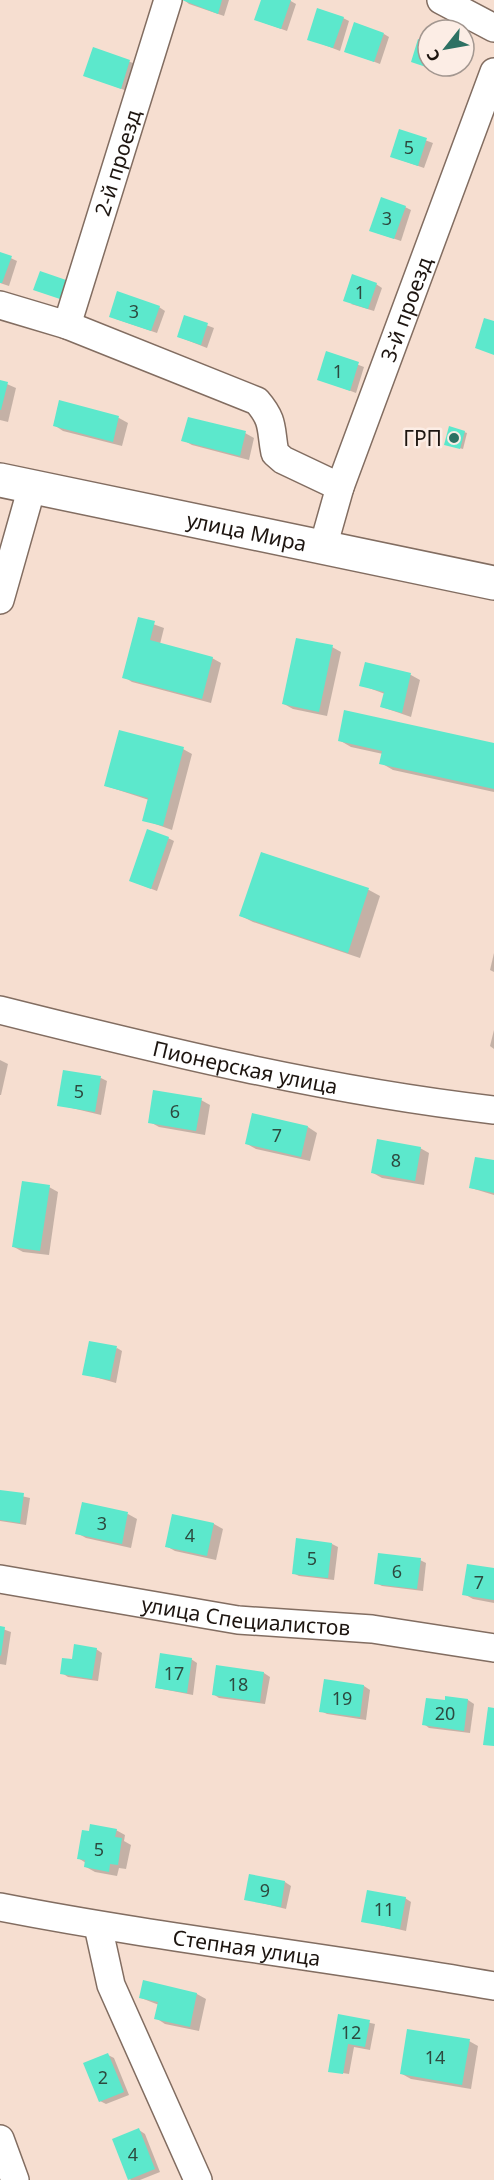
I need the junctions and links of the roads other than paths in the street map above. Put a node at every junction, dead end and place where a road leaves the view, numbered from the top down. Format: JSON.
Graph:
{"nodes":[{"id":1,"x":168,"y":0,"type":"edge"},
{"id":2,"x":441,"y":0,"type":"edge"},
{"id":3,"x":494,"y":28,"type":"edge"},
{"id":4,"x":494,"y":72,"type":"edge"},
{"id":5,"x":0,"y":305,"type":"edge"},
{"id":6,"x":67,"y":325,"type":"junction"},
{"id":7,"x":0,"y":480,"type":"edge"},
{"id":8,"x":32,"y":487,"type":"junction"},
{"id":9,"x":340,"y":487,"type":"junction"},
{"id":10,"x":323,"y":547,"type":"junction"},
{"id":11,"x":494,"y":583,"type":"edge"},
{"id":12,"x":0,"y":600,"type":"edge"},
{"id":13,"x":0,"y":1010,"type":"edge"},
{"id":14,"x":494,"y":1110,"type":"edge"},
{"id":15,"x":0,"y":1579,"type":"edge"},
{"id":16,"x":494,"y":1648,"type":"edge"},
{"id":17,"x":0,"y":1907,"type":"edge"},
{"id":18,"x":98,"y":1926,"type":"junction"},
{"id":19,"x":494,"y":1986,"type":"edge"},
{"id":20,"x":0,"y":2139,"type":"edge"},
{"id":21,"x":15,"y":2180,"type":"edge"},
{"id":22,"x":198,"y":2180,"type":"edge"}],
"edges":[{"from":1,"to":6,"type":"street","name":"2-й проезд"},
{"from":2,"to":3,"type":"street"},
{"from":4,"to":9,"type":"street","name":"3-й проезд"},
{"from":5,"to":6,"type":"street"},
{"from":6,"to":9,"type":"street"},
{"from":7,"to":8,"type":"main road","name":"улица Мира"},
{"from":8,"to":10,"type":"main road","name":"улица Мира"},
{"from":8,"to":12,"type":"street"},
{"from":9,"to":10,"type":"street","name":"3-й проезд"},
{"from":10,"to":11,"type":"main road","name":"улица Мира"},
{"from":13,"to":14,"type":"street","name":"Пионерская улица"},
{"from":15,"to":16,"type":"street","name":"улица Специалистов"},
{"from":17,"to":18,"type":"street","name":"Степная улица"},
{"from":18,"to":19,"type":"street","name":"Степная улица"},
{"from":18,"to":22,"type":"street"},
{"from":20,"to":21,"type":"street"}]}
